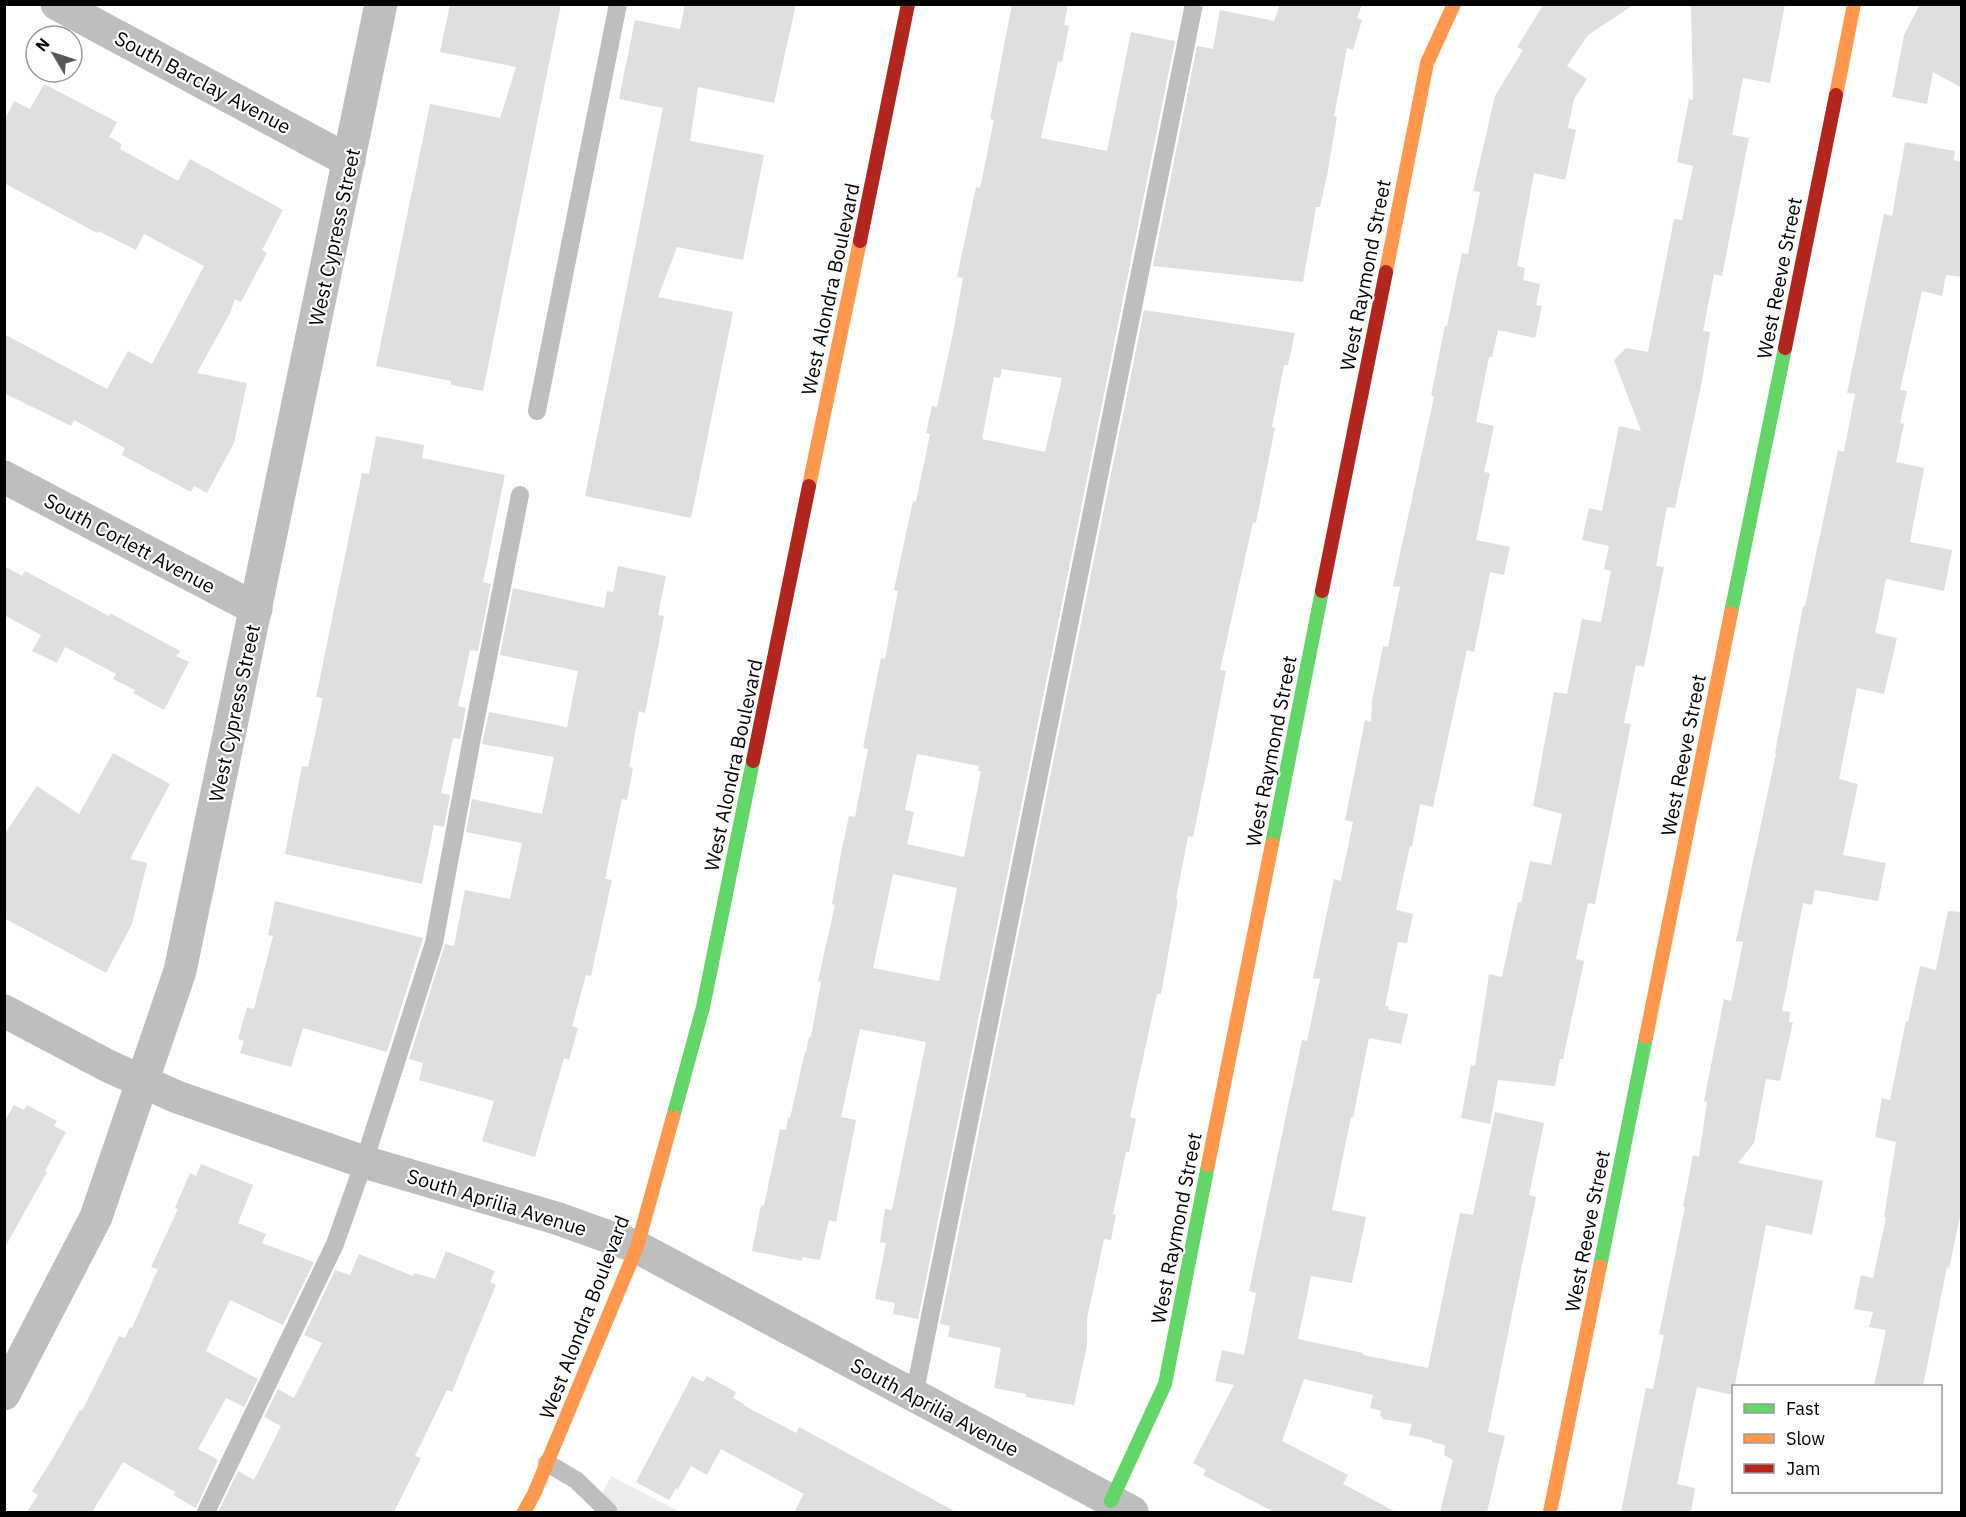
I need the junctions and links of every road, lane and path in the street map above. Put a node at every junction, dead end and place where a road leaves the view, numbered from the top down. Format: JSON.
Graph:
{"nodes":[{"id":1,"x":57,"y":4,"type":"edge"},
{"id":2,"x":381,"y":4,"type":"edge"},
{"id":3,"x":618,"y":4,"type":"edge"},
{"id":4,"x":908,"y":4,"type":"edge"},
{"id":5,"x":1194,"y":4,"type":"edge"},
{"id":6,"x":1454,"y":4,"type":"edge"},
{"id":7,"x":1854,"y":4,"type":"edge"},
{"id":8,"x":350,"y":160,"type":"junction"},
{"id":9,"x":537,"y":411,"type":"dead end"},
{"id":10,"x":4,"y":477,"type":"edge"},
{"id":11,"x":520,"y":495,"type":"dead end"},
{"id":12,"x":256,"y":609,"type":"junction"},
{"id":13,"x":4,"y":1011,"type":"edge"},
{"id":14,"x":144,"y":1081,"type":"junction"},
{"id":15,"x":364,"y":1162,"type":"junction"},
{"id":16,"x":637,"y":1247,"type":"junction"},
{"id":17,"x":4,"y":1394,"type":"edge"},
{"id":18,"x":914,"y":1395,"type":"junction"},
{"id":19,"x":547,"y":1463,"type":"junction"},
{"id":20,"x":1122,"y":1507,"type":"edge"},
{"id":21,"x":206,"y":1512,"type":"edge"},
{"id":22,"x":524,"y":1512,"type":"edge"},
{"id":23,"x":609,"y":1512,"type":"edge"},
{"id":24,"x":1550,"y":1512,"type":"edge"}],
"edges":[{"from":1,"to":8,"type":"street","name":"South Barclay Avenue"},
{"from":2,"to":8,"type":"street","name":"West Cypress Street"},
{"from":3,"to":9,"type":"lane"},
{"from":4,"to":16,"type":"street","name":"West Alondra Boulevard"},
{"from":5,"to":18,"type":"lane"},
{"from":6,"to":20,"type":"street","name":"West Raymond Street"},
{"from":7,"to":24,"type":"street","name":"West Reeve Street"},
{"from":8,"to":12,"type":"street","name":"West Cypress Street"},
{"from":10,"to":12,"type":"street","name":"South Corlett Avenue"},
{"from":11,"to":15,"type":"lane"},
{"from":12,"to":14,"type":"street","name":"West Cypress Street"},
{"from":13,"to":14,"type":"street","name":"South Aprilia Avenue"},
{"from":14,"to":15,"type":"street","name":"South Aprilia Avenue"},
{"from":14,"to":17,"type":"street","name":"West Cypress Street"},
{"from":15,"to":16,"type":"street","name":"South Aprilia Avenue"},
{"from":15,"to":21,"type":"lane"},
{"from":16,"to":18,"type":"street","name":"South Aprilia Avenue"},
{"from":16,"to":19,"type":"street","name":"West Alondra Boulevard"},
{"from":18,"to":20,"type":"street","name":"South Aprilia Avenue"},
{"from":19,"to":22,"type":"street","name":"West Alondra Boulevard"},
{"from":19,"to":23,"type":"lane"}]}
